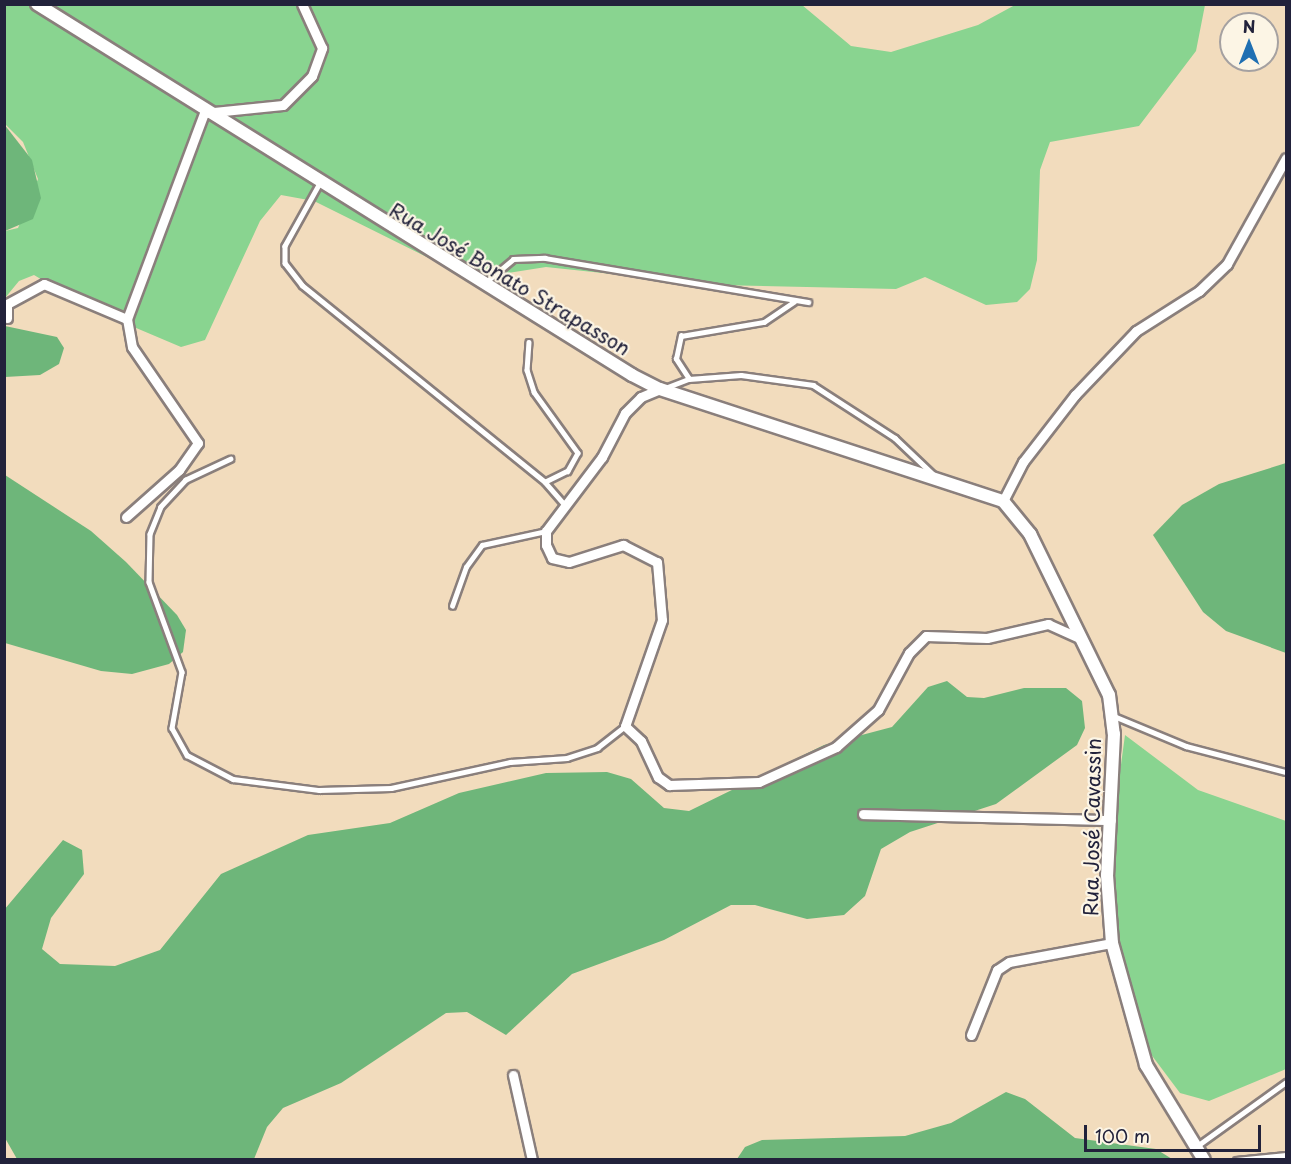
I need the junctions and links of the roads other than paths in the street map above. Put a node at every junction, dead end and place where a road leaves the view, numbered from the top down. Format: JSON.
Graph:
{"nodes":[{"id":1,"x":38,"y":4,"type":"edge"},
{"id":2,"x":302,"y":4,"type":"edge"},
{"id":3,"x":55,"y":9,"type":"edge"},
{"id":4,"x":204,"y":113,"type":"junction"},
{"id":5,"x":1287,"y":158,"type":"edge"},
{"id":6,"x":319,"y":185,"type":"junction"},
{"id":7,"x":482,"y":286,"type":"junction"},
{"id":8,"x":795,"y":302,"type":"junction"},
{"id":9,"x":808,"y":302,"type":"dead end"},
{"id":10,"x":7,"y":318,"type":"dead end"},
{"id":11,"x":127,"y":320,"type":"junction"},
{"id":12,"x":529,"y":342,"type":"dead end"},
{"id":13,"x":689,"y":379,"type":"junction"},
{"id":14,"x":660,"y":389,"type":"junction"},
{"id":15,"x":231,"y":459,"type":"dead end"},
{"id":16,"x":939,"y":480,"type":"junction"},
{"id":17,"x":545,"y":482,"type":"junction"},
{"id":18,"x":1003,"y":501,"type":"junction"},
{"id":19,"x":565,"y":505,"type":"junction"},
{"id":20,"x":126,"y":517,"type":"dead end"},
{"id":21,"x":546,"y":531,"type":"junction"},
{"id":22,"x":452,"y":606,"type":"dead end"},
{"id":23,"x":1085,"y":640,"type":"junction"},
{"id":24,"x":1112,"y":715,"type":"junction"},
{"id":25,"x":625,"y":726,"type":"junction"},
{"id":26,"x":1287,"y":772,"type":"edge"},
{"id":27,"x":863,"y":814,"type":"dead end"},
{"id":28,"x":1111,"y":820,"type":"junction"},
{"id":29,"x":1112,"y":943,"type":"junction"},
{"id":30,"x":972,"y":1035,"type":"dead end"},
{"id":31,"x":513,"y":1075,"type":"dead end"},
{"id":32,"x":1287,"y":1082,"type":"edge"},
{"id":33,"x":1195,"y":1148,"type":"junction"},
{"id":34,"x":1287,"y":1155,"type":"edge"},
{"id":35,"x":532,"y":1160,"type":"edge"},
{"id":36,"x":1204,"y":1160,"type":"edge"},
{"id":37,"x":1236,"y":1160,"type":"edge"}],
"edges":[{"from":1,"to":3,"type":"street","name":"Rua José Bonato Strapasson"},
{"from":2,"to":4,"type":"street"},
{"from":3,"to":4,"type":"street","name":"Rua José Bonato Strapasson"},
{"from":4,"to":6,"type":"street","name":"Rua José Bonato Strapasson"},
{"from":4,"to":11,"type":"street"},
{"from":5,"to":18,"type":"street"},
{"from":6,"to":7,"type":"street","name":"Rua José Bonato Strapasson"},
{"from":6,"to":17,"type":"lane"},
{"from":7,"to":8,"type":"lane"},
{"from":7,"to":14,"type":"street","name":"Rua José Bonato Strapasson"},
{"from":8,"to":9,"type":"lane"},
{"from":8,"to":13,"type":"lane"},
{"from":10,"to":11,"type":"street"},
{"from":11,"to":20,"type":"street"},
{"from":12,"to":17,"type":"lane"},
{"from":13,"to":14,"type":"lane"},
{"from":13,"to":16,"type":"lane"},
{"from":14,"to":16,"type":"street","name":"Rua José Bonato Strapasson"},
{"from":14,"to":19,"type":"street"},
{"from":15,"to":25,"type":"lane"},
{"from":16,"to":18,"type":"street","name":"Rua José Bonato Strapasson"},
{"from":17,"to":19,"type":"lane"},
{"from":18,"to":23,"type":"street","name":"Rua José Cavassin"},
{"from":19,"to":21,"type":"street"},
{"from":21,"to":22,"type":"lane"},
{"from":21,"to":25,"type":"street"},
{"from":23,"to":24,"type":"street","name":"Rua José Cavassin"},
{"from":23,"to":25,"type":"street"},
{"from":24,"to":26,"type":"lane"},
{"from":24,"to":28,"type":"street","name":"Rua José Cavassin"},
{"from":27,"to":28,"type":"street"},
{"from":28,"to":29,"type":"street","name":"Rua José Cavassin"},
{"from":29,"to":30,"type":"street"},
{"from":29,"to":33,"type":"street","name":"Rua José Cavassin"},
{"from":31,"to":35,"type":"street"},
{"from":32,"to":33,"type":"lane"},
{"from":33,"to":36,"type":"street","name":"Rua José Cavassin"},
{"from":34,"to":37,"type":"lane"}]}
